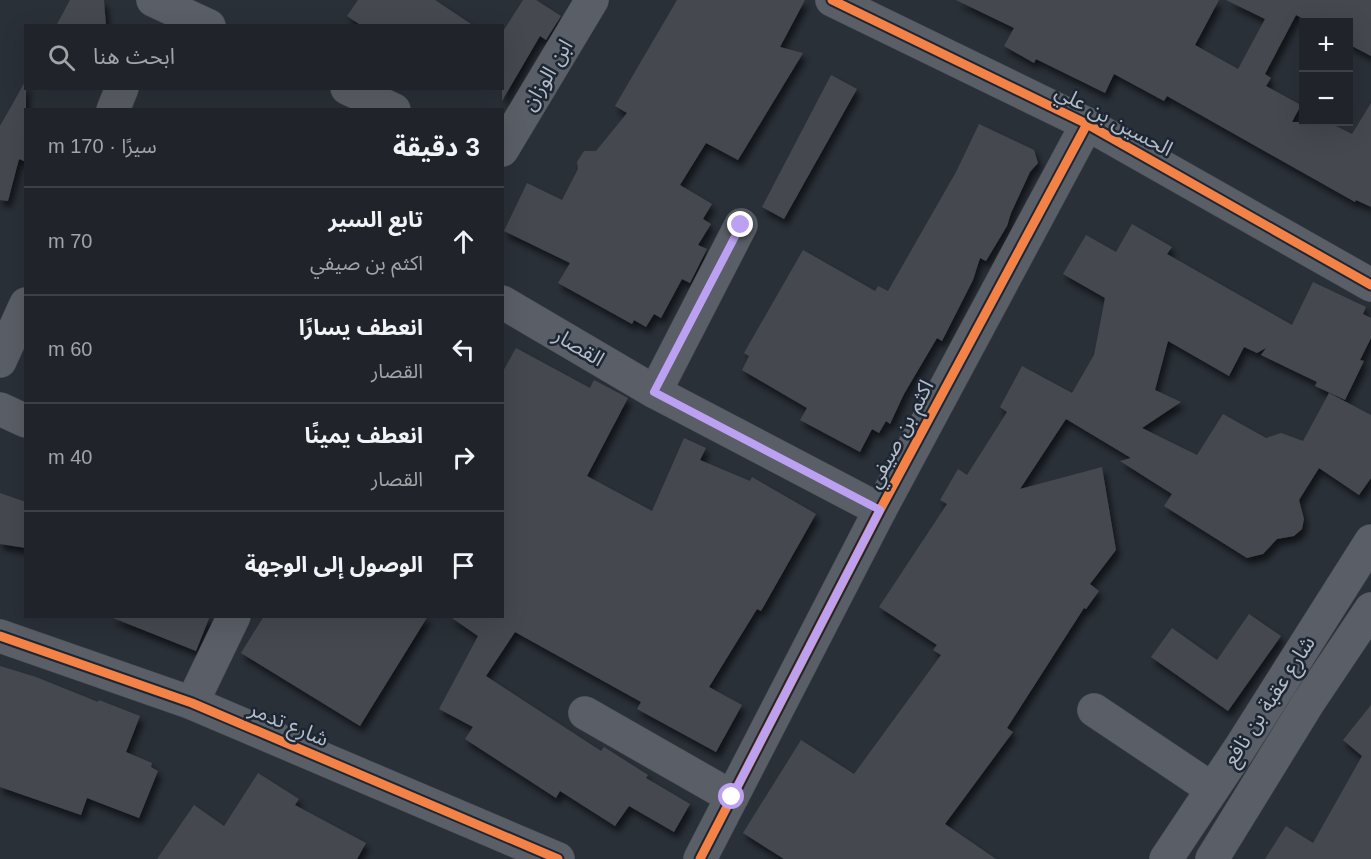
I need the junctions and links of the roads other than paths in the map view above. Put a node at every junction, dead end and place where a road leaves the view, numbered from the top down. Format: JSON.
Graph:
{"nodes":[{"id":1,"x":592,"y":0,"type":"edge"},
{"id":2,"x":834,"y":0,"type":"edge"},
{"id":3,"x":155,"y":10,"type":"edge"},
{"id":4,"x":202,"y":24,"type":"edge"},
{"id":5,"x":121,"y":90,"type":"edge"},
{"id":6,"x":351,"y":90,"type":"edge"},
{"id":7,"x":114,"y":108,"type":"edge"},
{"id":8,"x":390,"y":108,"type":"edge"},
{"id":9,"x":1087,"y":124,"type":"junction"},
{"id":10,"x":504,"y":147,"type":"edge"},
{"id":11,"x":741,"y":225,"type":"dead end"},
{"id":12,"x":1371,"y":285,"type":"edge"},
{"id":13,"x":504,"y":303,"type":"edge"},
{"id":14,"x":24,"y":308,"type":"edge"},
{"id":15,"x":0,"y":361,"type":"edge"},
{"id":16,"x":654,"y":392,"type":"junction"},
{"id":17,"x":0,"y":409,"type":"edge"},
{"id":18,"x":24,"y":420,"type":"edge"},
{"id":19,"x":880,"y":510,"type":"junction"},
{"id":20,"x":1371,"y":541,"type":"edge"},
{"id":21,"x":1371,"y":609,"type":"edge"},
{"id":22,"x":233,"y":618,"type":"edge"},
{"id":23,"x":0,"y":636,"type":"edge"},
{"id":24,"x":192,"y":703,"type":"junction"},
{"id":25,"x":1094,"y":710,"type":"dead end"},
{"id":26,"x":585,"y":713,"type":"dead end"},
{"id":27,"x":1212,"y":789,"type":"junction"},
{"id":28,"x":732,"y":797,"type":"junction"},
{"id":29,"x":558,"y":859,"type":"edge"},
{"id":30,"x":700,"y":859,"type":"edge"},
{"id":31,"x":1166,"y":859,"type":"edge"},
{"id":32,"x":1212,"y":859,"type":"edge"}],
"edges":[{"from":1,"to":10,"type":"street","name":"ابن الوزان"},
{"from":2,"to":9,"type":"street","name":"الحسين بن علي"},
{"from":3,"to":4,"type":"street"},
{"from":5,"to":7,"type":"street"},
{"from":6,"to":8,"type":"street"},
{"from":9,"to":12,"type":"street","name":"الحسين بن علي"},
{"from":9,"to":19,"type":"street","name":"اكثم بن صيفي"},
{"from":11,"to":16,"type":"street"},
{"from":13,"to":16,"type":"street","name":"القصار"},
{"from":14,"to":15,"type":"street"},
{"from":16,"to":19,"type":"street","name":"القصار"},
{"from":17,"to":18,"type":"street"},
{"from":19,"to":28,"type":"street","name":"اكثم بن صيفي"},
{"from":20,"to":27,"type":"street","name":"شارع عقبة بن نافع"},
{"from":21,"to":32,"type":"street","name":"شارع عقبة بن نافع"},
{"from":22,"to":24,"type":"street"},
{"from":23,"to":24,"type":"street","name":"شارع تدمر"},
{"from":24,"to":29,"type":"street","name":"شارع تدمر"},
{"from":25,"to":27,"type":"street"},
{"from":26,"to":28,"type":"street"},
{"from":27,"to":31,"type":"street","name":"شارع عقبة بن نافع"},
{"from":28,"to":30,"type":"street","name":"اكثم بن صيفي"}]}
